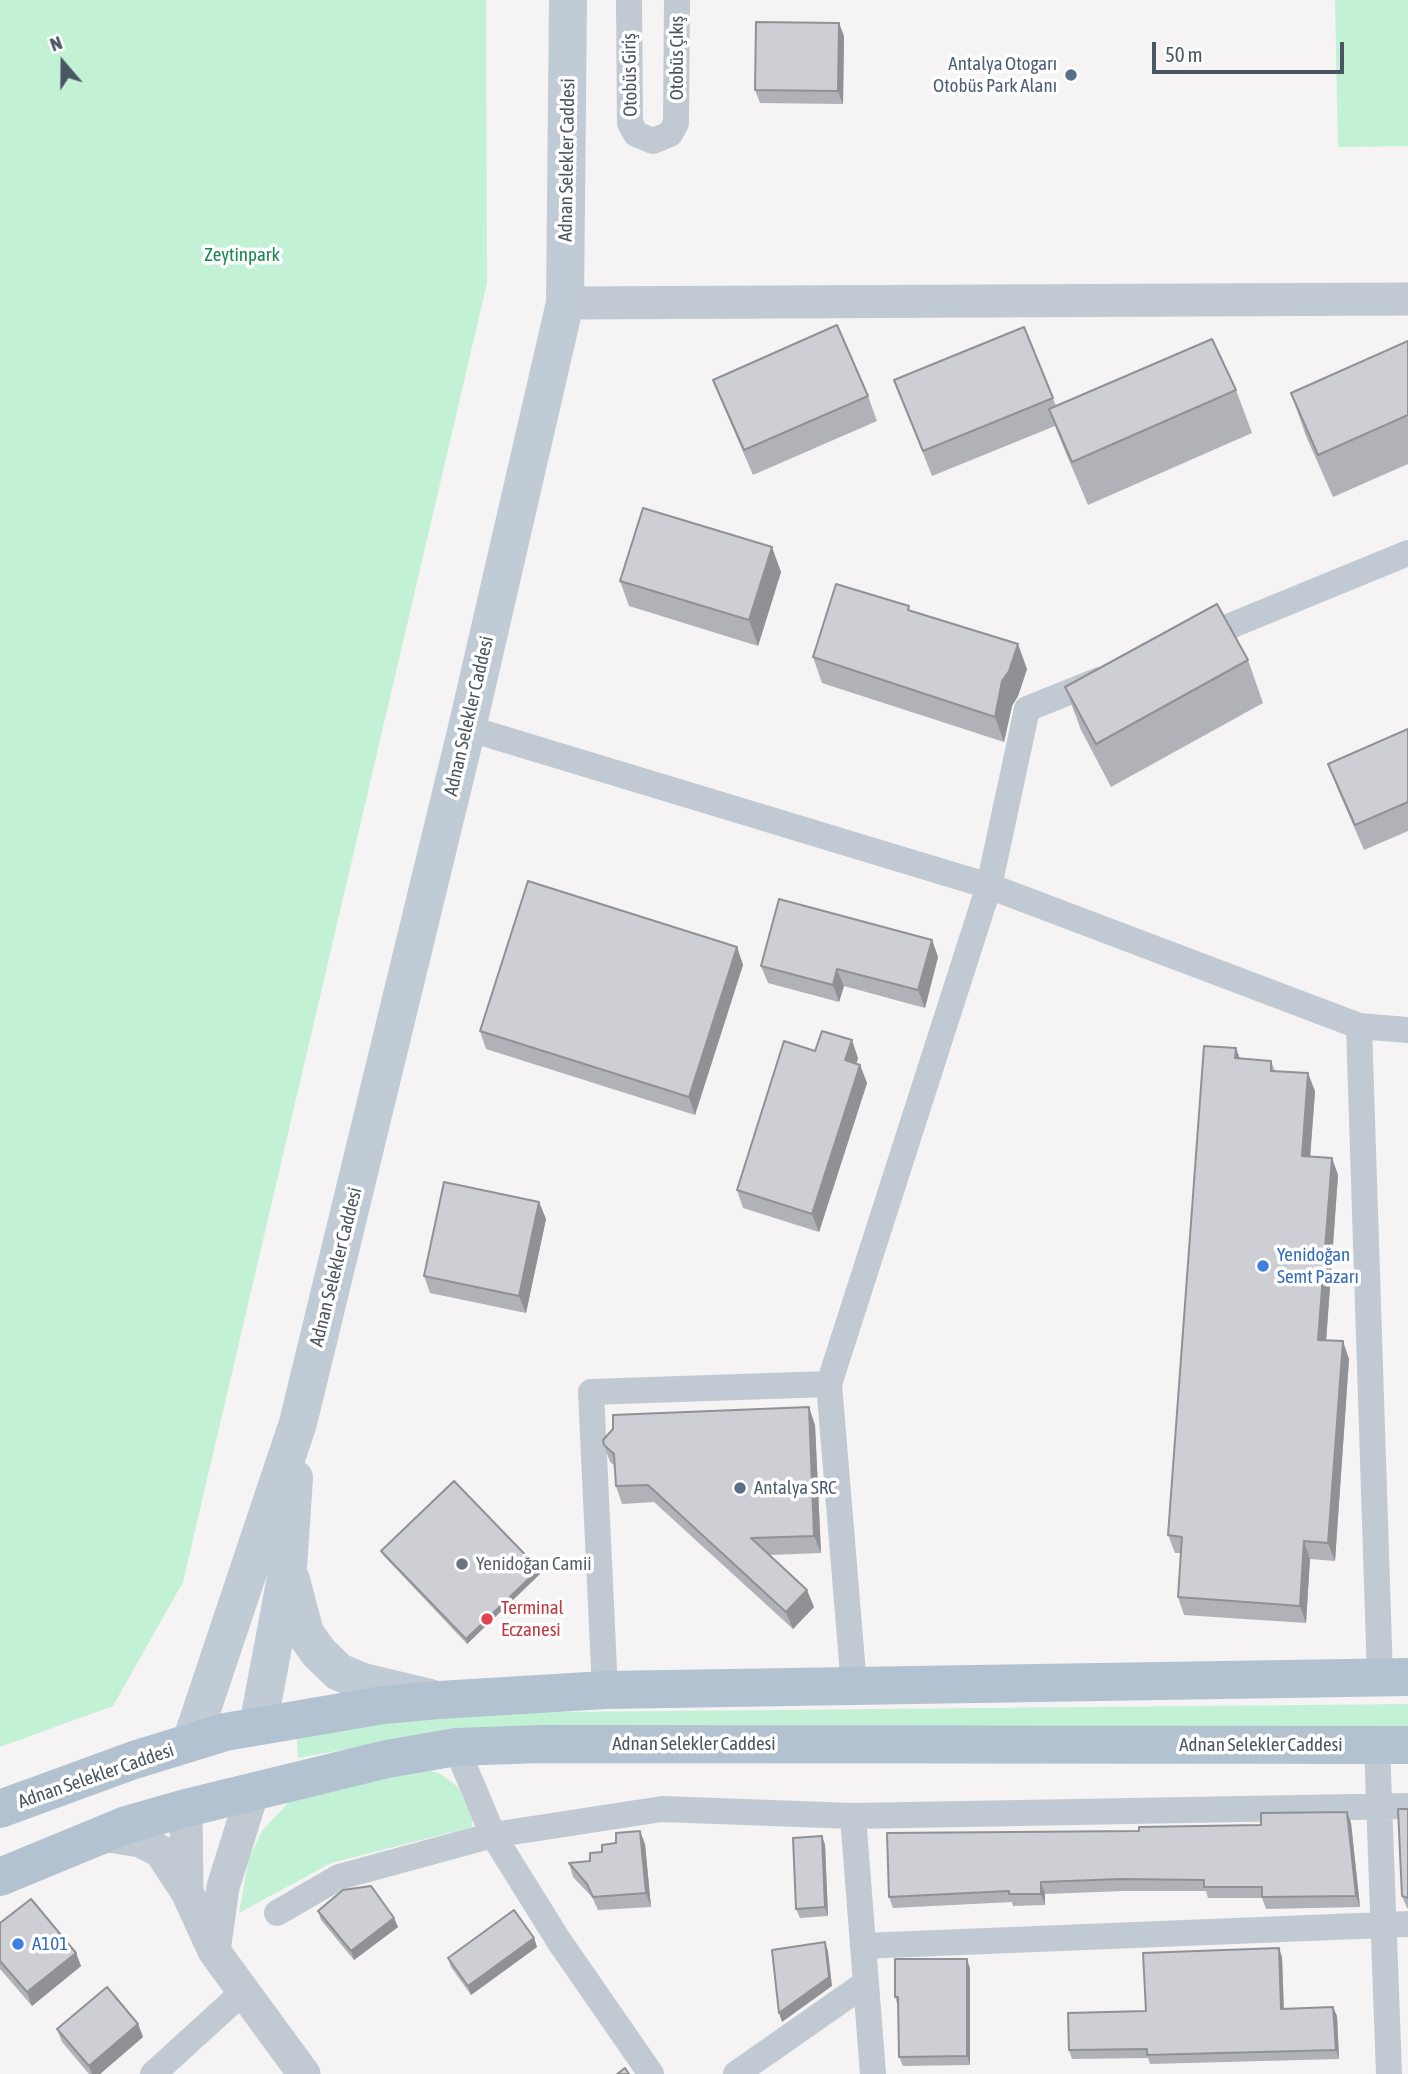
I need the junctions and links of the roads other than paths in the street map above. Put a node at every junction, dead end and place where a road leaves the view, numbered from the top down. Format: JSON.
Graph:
{"nodes":[{"id":1,"x":568,"y":0,"type":"edge"},
{"id":2,"x":629,"y":0,"type":"edge"},
{"id":3,"x":677,"y":0,"type":"edge"},
{"id":4,"x":677,"y":117,"type":"joint"},
{"id":5,"x":1408,"y":299,"type":"edge"},
{"id":6,"x":565,"y":303,"type":"junction"},
{"id":7,"x":1408,"y":553,"type":"edge"},
{"id":8,"x":1167,"y":652,"type":"edge"},
{"id":9,"x":1129,"y":668,"type":"edge"},
{"id":10,"x":467,"y":728,"type":"junction"},
{"id":11,"x":989,"y":886,"type":"junction"},
{"id":12,"x":1359,"y":1026,"type":"junction"},
{"id":13,"x":1408,"y":1030,"type":"edge"},
{"id":14,"x":829,"y":1384,"type":"junction"},
{"id":15,"x":298,"y":1423,"type":"junction"},
{"id":16,"x":288,"y":1567,"type":"junction"},
{"id":17,"x":1394,"y":1677,"type":"edge"},
{"id":18,"x":854,"y":1686,"type":"junction"},
{"id":19,"x":605,"y":1690,"type":"junction"},
{"id":20,"x":439,"y":1700,"type":"junction"},
{"id":21,"x":258,"y":1726,"type":"junction"},
{"id":22,"x":191,"y":1742,"type":"junction"},
{"id":23,"x":1393,"y":1745,"type":"edge"},
{"id":24,"x":456,"y":1747,"type":"junction"},
{"id":25,"x":253,"y":1791,"type":"junction"},
{"id":26,"x":1408,"y":1806,"type":"edge"},
{"id":27,"x":1379,"y":1807,"type":"junction"},
{"id":28,"x":186,"y":1808,"type":"junction"},
{"id":29,"x":0,"y":1809,"type":"edge"},
{"id":30,"x":853,"y":1816,"type":"junction"},
{"id":31,"x":103,"y":1835,"type":"junction"},
{"id":32,"x":493,"y":1835,"type":"junction"},
{"id":33,"x":0,"y":1877,"type":"edge"},
{"id":34,"x":187,"y":1892,"type":"junction"},
{"id":35,"x":277,"y":1913,"type":"dead end"},
{"id":36,"x":1396,"y":1924,"type":"edge"},
{"id":37,"x":863,"y":1946,"type":"junction"},
{"id":38,"x":214,"y":1951,"type":"junction"},
{"id":39,"x":866,"y":1983,"type":"junction"},
{"id":40,"x":243,"y":1992,"type":"junction"},
{"id":41,"x":153,"y":2074,"type":"edge"},
{"id":42,"x":304,"y":2074,"type":"edge"},
{"id":43,"x":652,"y":2074,"type":"edge"},
{"id":44,"x":736,"y":2074,"type":"edge"},
{"id":45,"x":873,"y":2074,"type":"edge"},
{"id":46,"x":1389,"y":2074,"type":"edge"}],
"edges":[{"from":1,"to":6,"type":"main road","name":"Adnan Selekler Caddesi"},
{"from":2,"to":4,"type":"street","name":"Otobüs Giriş"},
{"from":3,"to":4,"type":"street","name":"Otobüs Çıkış"},
{"from":5,"to":6,"type":"street"},
{"from":6,"to":10,"type":"main road","name":"Adnan Selekler Caddesi"},
{"from":7,"to":8,"type":"street"},
{"from":9,"to":11,"type":"street"},
{"from":10,"to":11,"type":"street"},
{"from":10,"to":15,"type":"main road","name":"Adnan Selekler Caddesi"},
{"from":11,"to":12,"type":"street"},
{"from":11,"to":14,"type":"street"},
{"from":12,"to":13,"type":"street"},
{"from":12,"to":17,"type":"street"},
{"from":14,"to":18,"type":"street"},
{"from":14,"to":19,"type":"street"},
{"from":15,"to":16,"type":"main road","name":"Adnan Selekler Caddesi"},
{"from":15,"to":22,"type":"main road","name":"Adnan Selekler Caddesi"},
{"from":16,"to":20,"type":"main road","name":"Adnan Selekler Caddesi"},
{"from":16,"to":21,"type":"main road","name":"Adnan Selekler Caddesi"},
{"from":17,"to":18,"type":"main road","name":"Adnan Selekler Caddesi"},
{"from":18,"to":19,"type":"main road","name":"Adnan Selekler Caddesi"},
{"from":19,"to":20,"type":"main road","name":"Adnan Selekler Caddesi"},
{"from":20,"to":21,"type":"main road","name":"Adnan Selekler Caddesi"},
{"from":21,"to":22,"type":"main road","name":"Adnan Selekler Caddesi"},
{"from":21,"to":25,"type":"main road"},
{"from":22,"to":28,"type":"main road"},
{"from":22,"to":29,"type":"main road","name":"Adnan Selekler Caddesi"},
{"from":23,"to":24,"type":"main road","name":"Adnan Selekler Caddesi"},
{"from":23,"to":27,"type":"street"},
{"from":24,"to":25,"type":"main road","name":"Adnan Selekler Caddesi"},
{"from":24,"to":32,"type":"street"},
{"from":25,"to":28,"type":"main road","name":"Adnan Selekler Caddesi"},
{"from":25,"to":38,"type":"street"},
{"from":26,"to":27,"type":"street"},
{"from":27,"to":30,"type":"street"},
{"from":27,"to":36,"type":"street"},
{"from":28,"to":31,"type":"main road","name":"Adnan Selekler Caddesi"},
{"from":28,"to":34,"type":"street"},
{"from":30,"to":32,"type":"street"},
{"from":30,"to":37,"type":"street"},
{"from":31,"to":33,"type":"main road","name":"Adnan Selekler Caddesi"},
{"from":31,"to":34,"type":"street"},
{"from":32,"to":35,"type":"street"},
{"from":32,"to":43,"type":"street"},
{"from":34,"to":38,"type":"street"},
{"from":36,"to":37,"type":"street"},
{"from":36,"to":46,"type":"street"},
{"from":37,"to":39,"type":"street"},
{"from":38,"to":40,"type":"street"},
{"from":39,"to":44,"type":"street"},
{"from":39,"to":45,"type":"street"},
{"from":40,"to":41,"type":"street"},
{"from":40,"to":42,"type":"street"}]}
